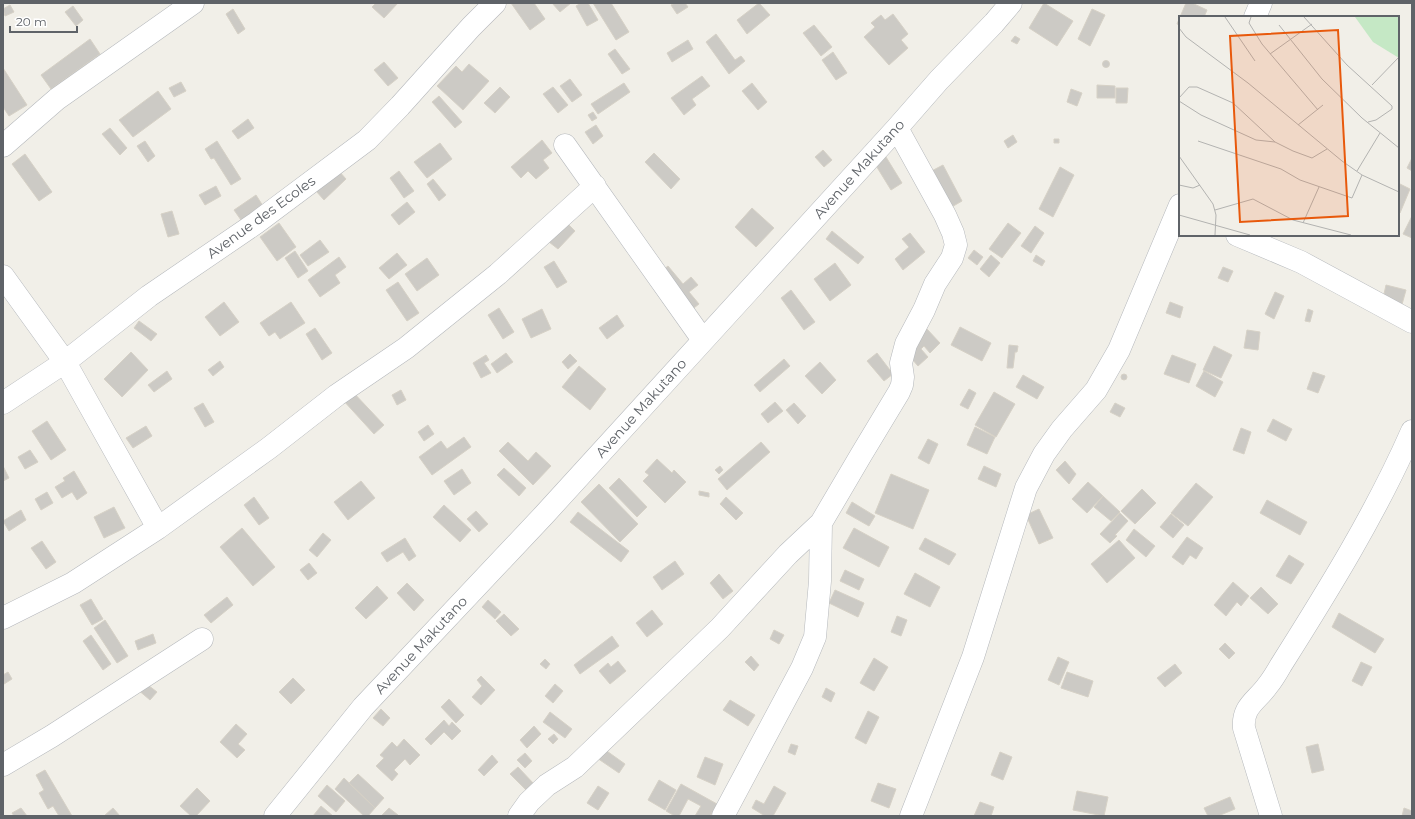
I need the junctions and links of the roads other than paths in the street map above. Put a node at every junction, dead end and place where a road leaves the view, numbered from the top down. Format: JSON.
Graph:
{"nodes":[{"id":1,"x":193,"y":3,"type":"edge"},
{"id":2,"x":495,"y":3,"type":"edge"},
{"id":3,"x":1011,"y":3,"type":"edge"},
{"id":4,"x":1261,"y":3,"type":"edge"},
{"id":5,"x":1255,"y":16,"type":"edge"},
{"id":6,"x":897,"y":128,"type":"junction"},
{"id":7,"x":565,"y":145,"type":"dead end"},
{"id":8,"x":3,"y":146,"type":"edge"},
{"id":9,"x":595,"y":186,"type":"junction"},
{"id":10,"x":1179,"y":208,"type":"edge"},
{"id":11,"x":1240,"y":236,"type":"edge"},
{"id":12,"x":3,"y":276,"type":"edge"},
{"id":13,"x":1412,"y":322,"type":"edge"},
{"id":14,"x":703,"y":340,"type":"junction"},
{"id":15,"x":65,"y":362,"type":"junction"},
{"id":16,"x":3,"y":403,"type":"edge"},
{"id":17,"x":1412,"y":431,"type":"edge"},
{"id":18,"x":821,"y":523,"type":"junction"},
{"id":19,"x":158,"y":528,"type":"junction"},
{"id":20,"x":3,"y":618,"type":"edge"},
{"id":21,"x":202,"y":639,"type":"dead end"},
{"id":22,"x":3,"y":765,"type":"edge"},
{"id":23,"x":275,"y":816,"type":"edge"},
{"id":24,"x":519,"y":816,"type":"edge"},
{"id":25,"x":723,"y":816,"type":"edge"},
{"id":26,"x":911,"y":816,"type":"edge"},
{"id":27,"x":1272,"y":816,"type":"edge"}],
"edges":[{"from":1,"to":8,"type":"street"},
{"from":2,"to":15,"type":"street","name":"Avenue des Ecoles"},
{"from":3,"to":6,"type":"street","name":"Avenue Makutano"},
{"from":4,"to":5,"type":"street"},
{"from":6,"to":14,"type":"street","name":"Avenue Makutano"},
{"from":6,"to":18,"type":"street"},
{"from":7,"to":9,"type":"street"},
{"from":9,"to":14,"type":"street"},
{"from":9,"to":19,"type":"street"},
{"from":10,"to":26,"type":"street"},
{"from":11,"to":13,"type":"street"},
{"from":12,"to":15,"type":"street"},
{"from":14,"to":23,"type":"street","name":"Avenue Makutano"},
{"from":15,"to":16,"type":"street","name":"Avenue des Ecoles"},
{"from":15,"to":19,"type":"street"},
{"from":17,"to":27,"type":"street"},
{"from":18,"to":24,"type":"street"},
{"from":18,"to":25,"type":"street"},
{"from":19,"to":20,"type":"street"},
{"from":21,"to":22,"type":"street"}]}
